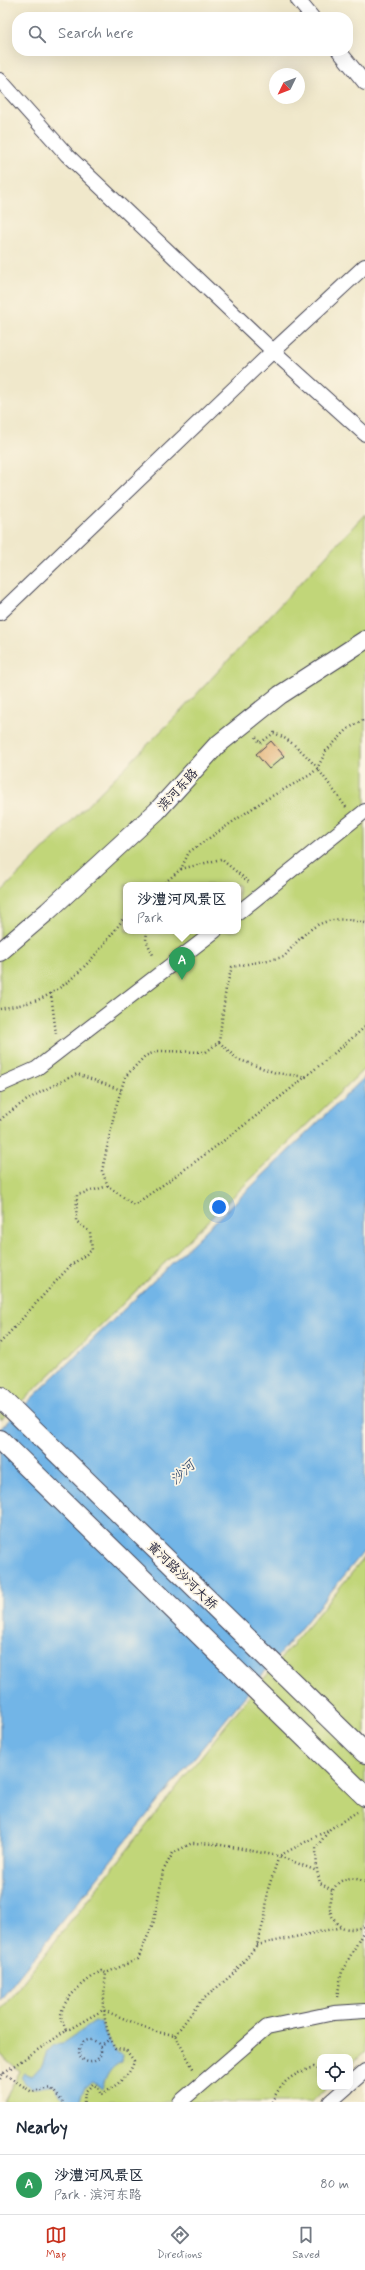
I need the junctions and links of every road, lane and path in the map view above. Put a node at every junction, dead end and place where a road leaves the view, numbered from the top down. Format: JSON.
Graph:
{"nodes":[{"id":1,"x":298,"y":0,"type":"edge"},
{"id":2,"x":308,"y":12,"type":"edge"},
{"id":3,"x":343,"y":56,"type":"edge"},
{"id":4,"x":0,"y":80,"type":"edge"},
{"id":5,"x":365,"y":83,"type":"edge"},
{"id":6,"x":365,"y":266,"type":"edge"},
{"id":7,"x":273,"y":351,"type":"junction"},
{"id":8,"x":365,"y":434,"type":"edge"},
{"id":9,"x":0,"y":613,"type":"edge"},
{"id":10,"x":365,"y":640,"type":"edge"},
{"id":11,"x":365,"y":719,"type":"edge"},
{"id":12,"x":245,"y":723,"type":"junction"},
{"id":13,"x":317,"y":768,"type":"junction"},
{"id":14,"x":360,"y":815,"type":"edge"},
{"id":15,"x":181,"y":869,"type":"junction"},
{"id":16,"x":166,"y":882,"type":"edge"},
{"id":17,"x":263,"y":894,"type":"junction"},
{"id":18,"x":241,"y":911,"type":"edge"},
{"id":19,"x":123,"y":919,"type":"edge"},
{"id":20,"x":365,"y":923,"type":"edge"},
{"id":21,"x":147,"y":934,"type":"edge"},
{"id":22,"x":211,"y":934,"type":"edge"},
{"id":23,"x":0,"y":952,"type":"edge"},
{"id":24,"x":162,"y":972,"type":"junction"},
{"id":25,"x":51,"y":993,"type":"junction"},
{"id":26,"x":0,"y":1009,"type":"edge"},
{"id":27,"x":365,"y":1027,"type":"edge"},
{"id":28,"x":219,"y":1042,"type":"junction"},
{"id":29,"x":58,"y":1052,"type":"junction"},
{"id":30,"x":306,"y":1078,"type":"junction"},
{"id":31,"x":0,"y":1085,"type":"edge"},
{"id":32,"x":121,"y":1090,"type":"junction"},
{"id":33,"x":0,"y":1120,"type":"edge"},
{"id":34,"x":108,"y":1186,"type":"junction"},
{"id":35,"x":0,"y":1343,"type":"edge"},
{"id":36,"x":0,"y":1397,"type":"edge"},
{"id":37,"x":0,"y":1440,"type":"edge"},
{"id":38,"x":365,"y":1753,"type":"edge"},
{"id":39,"x":363,"y":1803,"type":"edge"},
{"id":40,"x":330,"y":1829,"type":"junction"},
{"id":41,"x":278,"y":1856,"type":"junction"},
{"id":42,"x":317,"y":1871,"type":"junction"},
{"id":43,"x":365,"y":1882,"type":"edge"},
{"id":44,"x":332,"y":1890,"type":"junction"},
{"id":45,"x":343,"y":1926,"type":"junction"},
{"id":46,"x":365,"y":1928,"type":"edge"},
{"id":47,"x":257,"y":1946,"type":"junction"},
{"id":48,"x":106,"y":1973,"type":"junction"},
{"id":49,"x":103,"y":2010,"type":"junction"},
{"id":50,"x":365,"y":2011,"type":"edge"},
{"id":51,"x":334,"y":2013,"type":"junction"},
{"id":52,"x":66,"y":2031,"type":"junction"},
{"id":53,"x":175,"y":2035,"type":"junction"},
{"id":54,"x":110,"y":2039,"type":"junction"},
{"id":55,"x":100,"y":2046,"type":"junction"},
{"id":56,"x":317,"y":2068,"type":"edge"},
{"id":57,"x":365,"y":2071,"type":"edge"},
{"id":58,"x":3,"y":2073,"type":"junction"},
{"id":59,"x":0,"y":2079,"type":"edge"},
{"id":60,"x":353,"y":2081,"type":"edge"},
{"id":61,"x":201,"y":2083,"type":"junction"},
{"id":62,"x":344,"y":2090,"type":"edge"},
{"id":63,"x":62,"y":2102,"type":"edge"},
{"id":64,"x":84,"y":2102,"type":"edge"},
{"id":65,"x":180,"y":2102,"type":"edge"},
{"id":66,"x":272,"y":2102,"type":"edge"},
{"id":67,"x":330,"y":2102,"type":"edge"}],
"edges":[{"from":1,"to":2,"type":"street"},
{"from":3,"to":5,"type":"street"},
{"from":4,"to":7,"type":"street"},
{"from":6,"to":7,"type":"street"},
{"from":7,"to":8,"type":"street"},
{"from":7,"to":9,"type":"street"},
{"from":10,"to":12,"type":"street","name":"滨河东路"},
{"from":11,"to":13,"type":"path"},
{"from":12,"to":13,"type":"path"},
{"from":12,"to":23,"type":"street","name":"滨河东路"},
{"from":13,"to":14,"type":"path"},
{"from":13,"to":15,"type":"path"},
{"from":14,"to":17,"type":"street"},
{"from":15,"to":16,"type":"path"},
{"from":15,"to":17,"type":"path"},
{"from":17,"to":18,"type":"street"},
{"from":19,"to":25,"type":"path"},
{"from":20,"to":28,"type":"path"},
{"from":21,"to":24,"type":"path"},
{"from":22,"to":24,"type":"street"},
{"from":24,"to":29,"type":"street"},
{"from":25,"to":26,"type":"path"},
{"from":25,"to":29,"type":"path"},
{"from":27,"to":30,"type":"path"},
{"from":28,"to":30,"type":"path"},
{"from":28,"to":32,"type":"path"},
{"from":29,"to":31,"type":"street"},
{"from":30,"to":34,"type":"path"},
{"from":32,"to":33,"type":"path"},
{"from":32,"to":34,"type":"path"},
{"from":34,"to":35,"type":"path"},
{"from":36,"to":38,"type":"main road","name":"黄河路沙河大桥"},
{"from":37,"to":39,"type":"main road"},
{"from":39,"to":40,"type":"path"},
{"from":40,"to":41,"type":"path"},
{"from":40,"to":42,"type":"path"},
{"from":41,"to":42,"type":"path"},
{"from":41,"to":47,"type":"path"},
{"from":41,"to":48,"type":"path"},
{"from":42,"to":44,"type":"path"},
{"from":43,"to":44,"type":"path"},
{"from":44,"to":45,"type":"path"},
{"from":45,"to":46,"type":"path"},
{"from":45,"to":47,"type":"path"},
{"from":46,"to":51,"type":"path"},
{"from":47,"to":53,"type":"path"},
{"from":48,"to":49,"type":"path"},
{"from":48,"to":52,"type":"path"},
{"from":49,"to":52,"type":"path"},
{"from":49,"to":53,"type":"path"},
{"from":49,"to":54,"type":"path"},
{"from":50,"to":51,"type":"street"},
{"from":51,"to":61,"type":"street"},
{"from":52,"to":58,"type":"path"},
{"from":53,"to":61,"type":"path"},
{"from":54,"to":55,"type":"path"},
{"from":54,"to":64,"type":"path"},
{"from":55,"to":55,"type":"path"},
{"from":56,"to":66,"type":"path"},
{"from":57,"to":60,"type":"street"},
{"from":58,"to":59,"type":"path"},
{"from":58,"to":63,"type":"path"},
{"from":61,"to":65,"type":"street"},
{"from":62,"to":67,"type":"street"}]}
